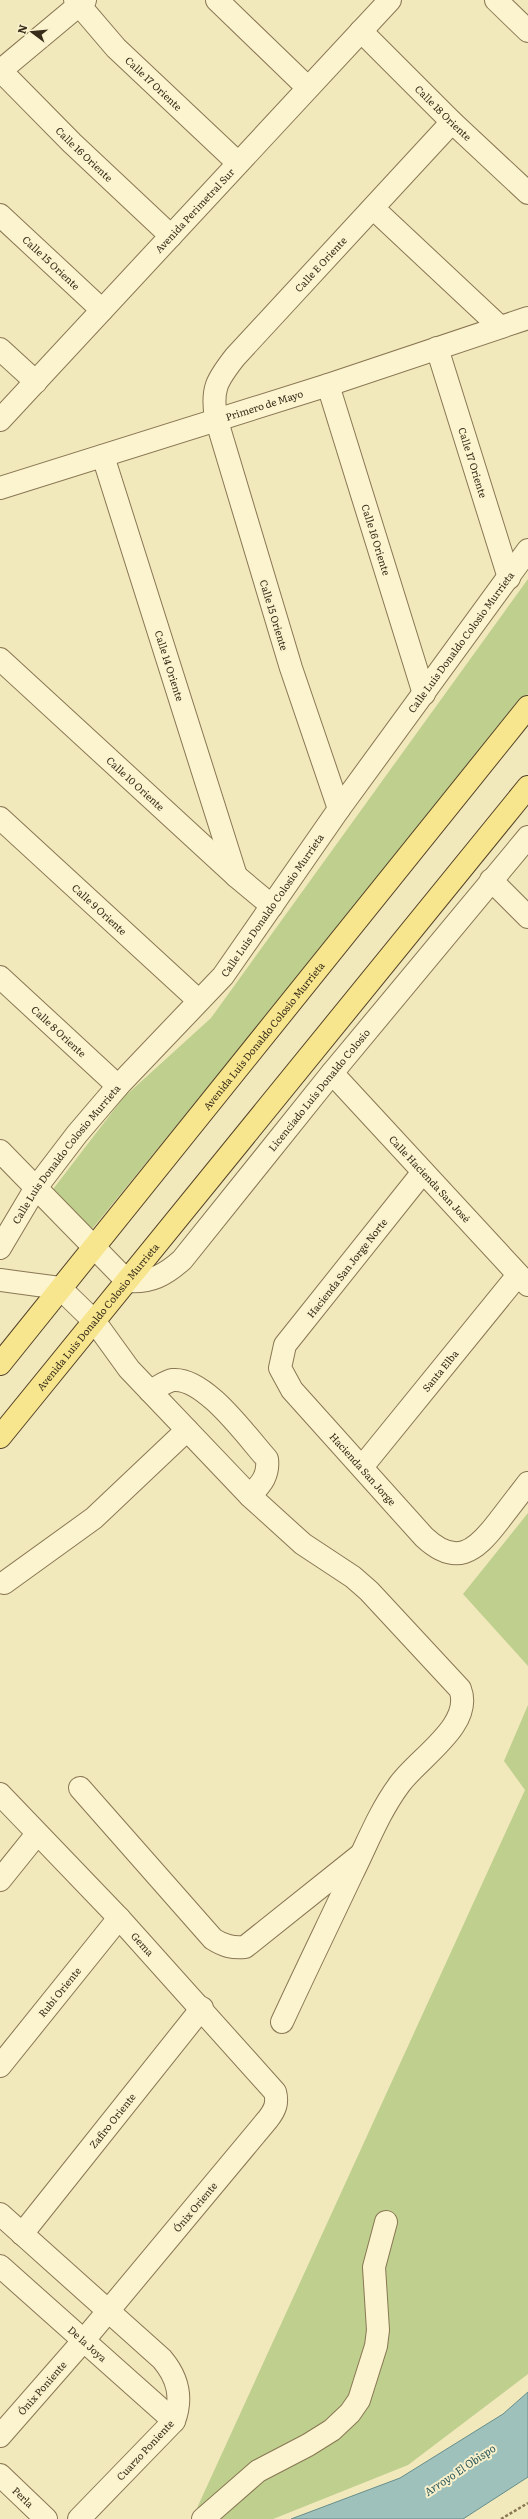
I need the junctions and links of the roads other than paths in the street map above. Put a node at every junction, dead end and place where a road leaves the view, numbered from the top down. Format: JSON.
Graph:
{"nodes":[{"id":1,"x":216,"y":0,"type":"edge"},
{"id":2,"x":496,"y":0,"type":"edge"},
{"id":3,"x":80,"y":2,"type":"edge"},
{"id":4,"x":381,"y":3,"type":"edge"},
{"id":5,"x":361,"y":31,"type":"junction"},
{"id":6,"x":528,"y":31,"type":"edge"},
{"id":7,"x":0,"y":71,"type":"edge"},
{"id":8,"x":307,"y":87,"type":"junction"},
{"id":9,"x":452,"y":122,"type":"junction"},
{"id":10,"x":238,"y":163,"type":"junction"},
{"id":11,"x":528,"y":192,"type":"edge"},
{"id":12,"x":374,"y":209,"type":"junction"},
{"id":13,"x":0,"y":215,"type":"edge"},
{"id":14,"x":171,"y":236,"type":"junction"},
{"id":15,"x":102,"y":310,"type":"junction"},
{"id":16,"x":528,"y":318,"type":"edge"},
{"id":17,"x":500,"y":327,"type":"junction"},
{"id":18,"x":437,"y":348,"type":"junction"},
{"id":19,"x":0,"y":349,"type":"edge"},
{"id":20,"x":36,"y":382,"type":"junction"},
{"id":21,"x":328,"y":385,"type":"junction"},
{"id":22,"x":216,"y":418,"type":"junction"},
{"id":23,"x":0,"y":420,"type":"edge"},
{"id":24,"x":103,"y":456,"type":"junction"},
{"id":25,"x":0,"y":488,"type":"edge"},
{"id":26,"x":528,"y":550,"type":"edge"},
{"id":27,"x":509,"y":578,"type":"junction"},
{"id":28,"x":0,"y":659,"type":"edge"},
{"id":29,"x":424,"y":694,"type":"junction"},
{"id":30,"x":524,"y":714,"type":"edge"},
{"id":31,"x":528,"y":787,"type":"edge"},
{"id":32,"x":339,"y":810,"type":"junction"},
{"id":33,"x":0,"y":818,"type":"edge"},
{"id":34,"x":528,"y":837,"type":"edge"},
{"id":35,"x":236,"y":876,"type":"junction"},
{"id":36,"x":491,"y":880,"type":"junction"},
{"id":37,"x":272,"y":906,"type":"junction"},
{"id":38,"x":528,"y":917,"type":"edge"},
{"id":39,"x":0,"y":977,"type":"edge"},
{"id":40,"x":198,"y":1000,"type":"junction"},
{"id":41,"x":332,"y":1073,"type":"junction"},
{"id":42,"x":118,"y":1086,"type":"junction"},
{"id":43,"x":0,"y":1151,"type":"edge"},
{"id":44,"x":423,"y":1172,"type":"junction"},
{"id":45,"x":35,"y":1189,"type":"junction"},
{"id":46,"x":93,"y":1246,"type":"junction"},
{"id":47,"x":0,"y":1248,"type":"edge"},
{"id":48,"x":0,"y":1280,"type":"edge"},
{"id":49,"x":523,"y":1280,"type":"edge"},
{"id":50,"x":127,"y":1281,"type":"junction"},
{"id":51,"x":60,"y":1288,"type":"junction"},
{"id":52,"x":96,"y":1322,"type":"junction"},
{"id":53,"x":0,"y":1364,"type":"edge"},
{"id":54,"x":280,"y":1368,"type":"joint"},
{"id":55,"x":150,"y":1391,"type":"junction"},
{"id":56,"x":187,"y":1430,"type":"junction"},
{"id":57,"x":0,"y":1437,"type":"edge"},
{"id":58,"x":362,"y":1466,"type":"junction"},
{"id":59,"x":528,"y":1483,"type":"edge"},
{"id":60,"x":250,"y":1496,"type":"junction"},
{"id":61,"x":4,"y":1582,"type":"dead end"},
{"id":62,"x":80,"y":1788,"type":"dead end"},
{"id":63,"x":0,"y":1794,"type":"edge"},
{"id":64,"x":37,"y":1834,"type":"junction"},
{"id":65,"x":363,"y":1852,"type":"junction"},
{"id":66,"x":0,"y":1880,"type":"edge"},
{"id":67,"x":119,"y":1918,"type":"junction"},
{"id":68,"x":202,"y":2008,"type":"junction"},
{"id":69,"x":282,"y":2022,"type":"dead end"},
{"id":70,"x":0,"y":2066,"type":"edge"},
{"id":71,"x":277,"y":2101,"type":"joint"},
{"id":72,"x":0,"y":2214,"type":"edge"},
{"id":73,"x":386,"y":2222,"type":"dead end"},
{"id":74,"x":22,"y":2234,"type":"junction"},
{"id":75,"x":0,"y":2266,"type":"edge"},
{"id":76,"x":108,"y":2310,"type":"junction"},
{"id":77,"x":84,"y":2340,"type":"junction"},
{"id":78,"x":174,"y":2421,"type":"junction"},
{"id":79,"x":0,"y":2436,"type":"edge"},
{"id":80,"x":0,"y":2475,"type":"edge"},
{"id":81,"x":46,"y":2519,"type":"edge"},
{"id":82,"x":79,"y":2519,"type":"edge"},
{"id":83,"x":203,"y":2519,"type":"edge"}],
"edges":[{"from":1,"to":8,"type":"street"},
{"from":2,"to":6,"type":"street"},
{"from":3,"to":7,"type":"street"},
{"from":3,"to":10,"type":"street","name":"Calle 17 Oriente"},
{"from":4,"to":5,"type":"street","name":"Avenida Perimetral Sur"},
{"from":5,"to":8,"type":"street","name":"Avenida Perimetral Sur"},
{"from":5,"to":9,"type":"street","name":"Calle 18 Oriente"},
{"from":7,"to":14,"type":"street","name":"Calle 16 Oriente"},
{"from":8,"to":10,"type":"street","name":"Avenida Perimetral Sur"},
{"from":9,"to":11,"type":"street","name":"Calle 18 Oriente"},
{"from":9,"to":12,"type":"street","name":"Calle E Oriente"},
{"from":10,"to":14,"type":"street","name":"Avenida Perimetral Sur"},
{"from":12,"to":17,"type":"street"},
{"from":12,"to":22,"type":"street","name":"Calle E Oriente"},
{"from":13,"to":15,"type":"street","name":"Calle 15 Oriente"},
{"from":14,"to":15,"type":"street","name":"Avenida Perimetral Sur"},
{"from":15,"to":20,"type":"street","name":"Avenida Perimetral Sur"},
{"from":16,"to":17,"type":"street","name":"Primero de Mayo"},
{"from":17,"to":18,"type":"street","name":"Primero de Mayo"},
{"from":18,"to":21,"type":"street","name":"Primero de Mayo"},
{"from":18,"to":27,"type":"street","name":"Calle 17 Oriente"},
{"from":19,"to":20,"type":"street"},
{"from":20,"to":23,"type":"street","name":"Avenida Perimetral Sur"},
{"from":21,"to":22,"type":"street","name":"Primero de Mayo"},
{"from":21,"to":29,"type":"street","name":"Calle 16 Oriente"},
{"from":22,"to":24,"type":"street","name":"Primero de Mayo"},
{"from":22,"to":32,"type":"street","name":"Calle 15 Oriente"},
{"from":24,"to":25,"type":"street","name":"Primero de Mayo"},
{"from":24,"to":35,"type":"street","name":"Calle 14 Oriente"},
{"from":26,"to":27,"type":"street","name":"Calle Luis Donaldo Colosio Murrieta"},
{"from":27,"to":29,"type":"street","name":"Calle Luis Donaldo Colosio Murrieta"},
{"from":28,"to":35,"type":"street","name":"Calle 10 Oriente"},
{"from":29,"to":32,"type":"street","name":"Calle Luis Donaldo Colosio Murrieta"},
{"from":30,"to":46,"type":"main road","name":"Avenida Luis Donaldo Colosio Murrieta"},
{"from":31,"to":50,"type":"main road","name":"Avenida Luis Donaldo Colosio Murrieta"},
{"from":32,"to":37,"type":"street","name":"Calle Luis Donaldo Colosio Murrieta"},
{"from":33,"to":40,"type":"street","name":"Calle 9 Oriente"},
{"from":34,"to":36,"type":"street","name":"Licenciado Luis Donaldo Colosio"},
{"from":35,"to":37,"type":"street","name":"Calle 10 Oriente"},
{"from":36,"to":38,"type":"street"},
{"from":36,"to":41,"type":"street","name":"Licenciado Luis Donaldo Colosio"},
{"from":37,"to":40,"type":"street","name":"Calle Luis Donaldo Colosio Murrieta"},
{"from":39,"to":42,"type":"street","name":"Calle 8 Oriente"},
{"from":40,"to":42,"type":"street","name":"Calle Luis Donaldo Colosio Murrieta"},
{"from":41,"to":44,"type":"street","name":"Calle Hacienda San José"},
{"from":41,"to":50,"type":"street","name":"Licenciado Luis Donaldo Colosio"},
{"from":42,"to":45,"type":"street","name":"Calle Luis Donaldo Colosio Murrieta"},
{"from":43,"to":45,"type":"street"},
{"from":44,"to":49,"type":"street","name":"Calle Hacienda San José"},
{"from":44,"to":54,"type":"street","name":"Hacienda San Jorge Norte"},
{"from":45,"to":46,"type":"street"},
{"from":45,"to":47,"type":"street","name":"Calle Luis Donaldo Colosio Murrieta"},
{"from":46,"to":50,"type":"street"},
{"from":46,"to":51,"type":"main road","name":"Avenida Luis Donaldo Colosio Murrieta"},
{"from":48,"to":51,"type":"street"},
{"from":49,"to":58,"type":"street","name":"Santa Elba"},
{"from":50,"to":52,"type":"main road","name":"Avenida Luis Donaldo Colosio Murrieta"},
{"from":51,"to":52,"type":"street"},
{"from":51,"to":53,"type":"main road","name":"Avenida Luis Donaldo Colosio Murrieta"},
{"from":52,"to":55,"type":"street"},
{"from":52,"to":57,"type":"main road","name":"Avenida Luis Donaldo Colosio Murrieta"},
{"from":54,"to":58,"type":"street","name":"Hacienda San Jorge"},
{"from":55,"to":56,"type":"street"},
{"from":55,"to":60,"type":"street"},
{"from":56,"to":60,"type":"street"},
{"from":56,"to":61,"type":"street"},
{"from":58,"to":59,"type":"street","name":"Hacienda San Jorge"},
{"from":60,"to":65,"type":"street"},
{"from":62,"to":65,"type":"street"},
{"from":63,"to":64,"type":"street","name":"Gema"},
{"from":64,"to":66,"type":"street"},
{"from":64,"to":67,"type":"street","name":"Gema"},
{"from":65,"to":69,"type":"street"},
{"from":67,"to":68,"type":"street","name":"Gema"},
{"from":67,"to":70,"type":"street","name":"Rubí Oriente"},
{"from":68,"to":71,"type":"street","name":"Gema"},
{"from":68,"to":74,"type":"street","name":"Zafiro Oriente"},
{"from":71,"to":76,"type":"street","name":"Ónix Oriente"},
{"from":72,"to":74,"type":"street"},
{"from":73,"to":83,"type":"street"},
{"from":74,"to":76,"type":"street"},
{"from":75,"to":77,"type":"street","name":"De la Joya"},
{"from":76,"to":77,"type":"street","name":"Ónix Oriente"},
{"from":76,"to":78,"type":"street","name":"Cuarzo Poniente"},
{"from":77,"to":78,"type":"street","name":"De la Joya"},
{"from":77,"to":79,"type":"street","name":"Ónix Poniente"},
{"from":78,"to":82,"type":"street","name":"Cuarzo Poniente"},
{"from":80,"to":81,"type":"street","name":"Perla"}]}
